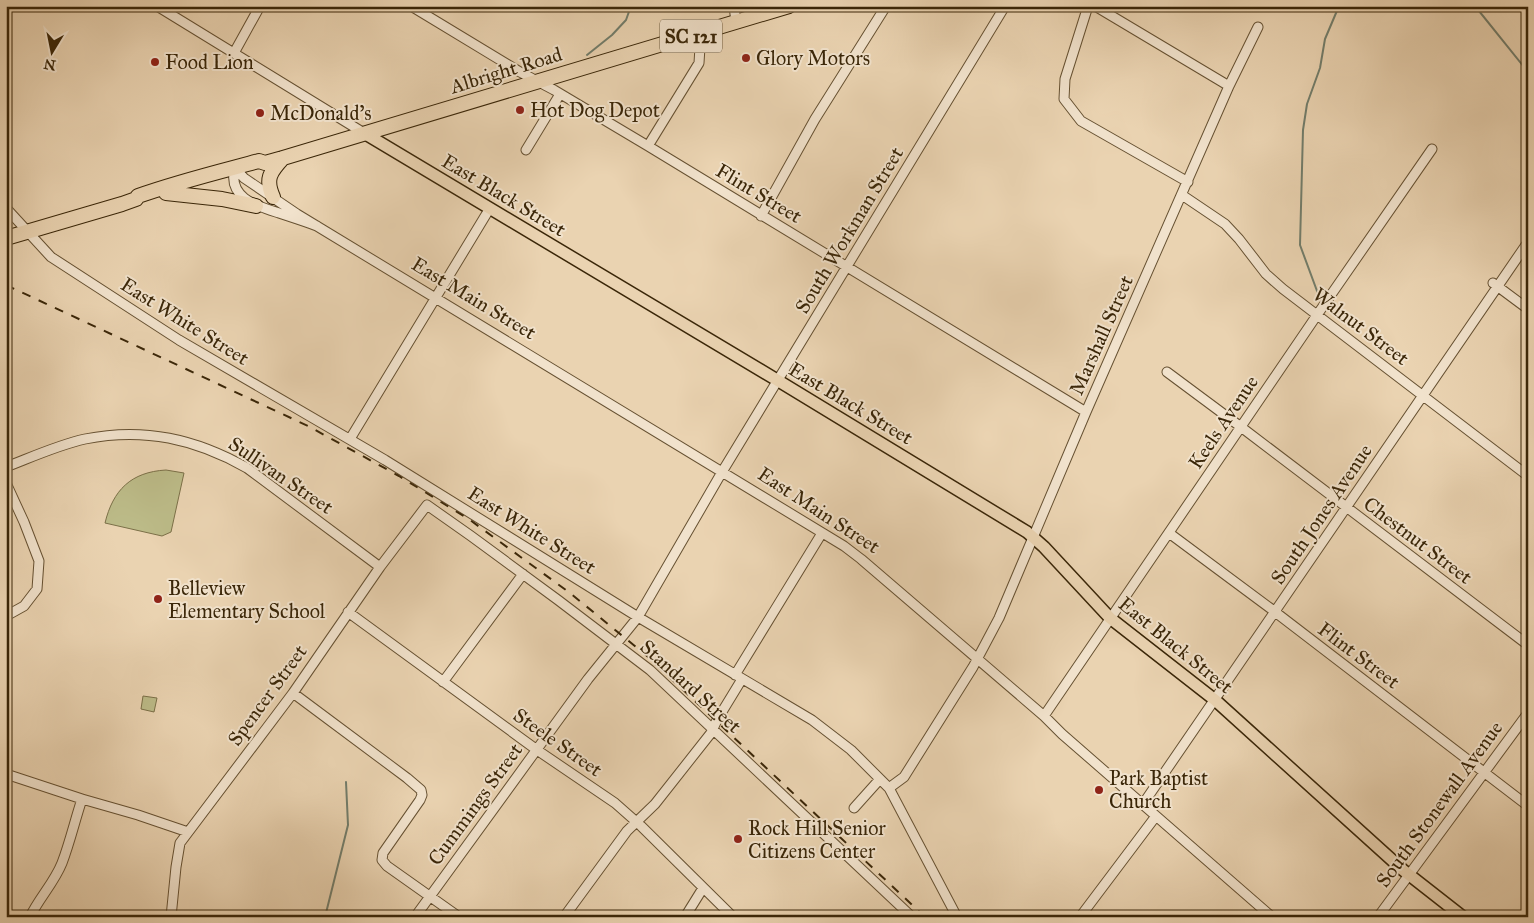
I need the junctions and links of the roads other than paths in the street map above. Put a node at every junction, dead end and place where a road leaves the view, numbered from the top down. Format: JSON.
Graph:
{"nodes":[{"id":1,"x":157,"y":6,"type":"edge"},
{"id":2,"x":260,"y":6,"type":"edge"},
{"id":3,"x":411,"y":6,"type":"edge"},
{"id":4,"x":734,"y":6,"type":"edge"},
{"id":5,"x":789,"y":6,"type":"edge"},
{"id":6,"x":886,"y":6,"type":"edge"},
{"id":7,"x":1006,"y":6,"type":"edge"},
{"id":8,"x":1088,"y":6,"type":"edge"},
{"id":9,"x":1095,"y":6,"type":"edge"},
{"id":10,"x":736,"y":22,"type":"junction"},
{"id":11,"x":1258,"y":27,"type":"dead end"},
{"id":12,"x":699,"y":33,"type":"junction"},
{"id":13,"x":234,"y":53,"type":"junction"},
{"id":14,"x":537,"y":81,"type":"junction"},
{"id":15,"x":1229,"y":86,"type":"junction"},
{"id":16,"x":560,"y":94,"type":"junction"},
{"id":17,"x":364,"y":133,"type":"junction"},
{"id":18,"x":648,"y":146,"type":"junction"},
{"id":19,"x":1432,"y":149,"type":"dead end"},
{"id":20,"x":526,"y":150,"type":"dead end"},
{"id":21,"x":283,"y":158,"type":"junction"},
{"id":22,"x":236,"y":172,"type":"junction"},
{"id":23,"x":197,"y":181,"type":"junction"},
{"id":24,"x":1188,"y":182,"type":"junction"},
{"id":25,"x":166,"y":193,"type":"junction"},
{"id":26,"x":1182,"y":195,"type":"junction"},
{"id":27,"x":273,"y":197,"type":"junction"},
{"id":28,"x":136,"y":199,"type":"junction"},
{"id":29,"x":256,"y":206,"type":"junction"},
{"id":30,"x":6,"y":208,"type":"edge"},
{"id":31,"x":490,"y":208,"type":"junction"},
{"id":32,"x":761,"y":216,"type":"junction"},
{"id":33,"x":317,"y":226,"type":"junction"},
{"id":34,"x":27,"y":232,"type":"junction"},
{"id":35,"x":6,"y":238,"type":"edge"},
{"id":36,"x":1528,"y":242,"type":"edge"},
{"id":37,"x":847,"y":267,"type":"junction"},
{"id":38,"x":1495,"y":285,"type":"junction"},
{"id":39,"x":435,"y":298,"type":"junction"},
{"id":40,"x":1528,"y":309,"type":"edge"},
{"id":41,"x":1317,"y":315,"type":"junction"},
{"id":42,"x":1167,"y":372,"type":"dead end"},
{"id":43,"x":777,"y":380,"type":"junction"},
{"id":44,"x":1423,"y":396,"type":"junction"},
{"id":45,"x":1086,"y":412,"type":"junction"},
{"id":46,"x":1241,"y":427,"type":"junction"},
{"id":47,"x":350,"y":439,"type":"junction"},
{"id":48,"x":6,"y":467,"type":"edge"},
{"id":49,"x":722,"y":472,"type":"junction"},
{"id":50,"x":1528,"y":476,"type":"edge"},
{"id":51,"x":6,"y":483,"type":"edge"},
{"id":52,"x":427,"y":505,"type":"joint"},
{"id":53,"x":1346,"y":508,"type":"junction"},
{"id":54,"x":822,"y":533,"type":"junction"},
{"id":55,"x":1169,"y":533,"type":"junction"},
{"id":56,"x":1033,"y":537,"type":"junction"},
{"id":57,"x":380,"y":567,"type":"junction"},
{"id":58,"x":523,"y":574,"type":"junction"},
{"id":59,"x":348,"y":612,"type":"junction"},
{"id":60,"x":1275,"y":613,"type":"junction"},
{"id":61,"x":6,"y":616,"type":"edge"},
{"id":62,"x":638,"y":617,"type":"junction"},
{"id":63,"x":1110,"y":618,"type":"junction"},
{"id":64,"x":616,"y":644,"type":"junction"},
{"id":65,"x":1528,"y":645,"type":"edge"},
{"id":66,"x":978,"y":659,"type":"junction"},
{"id":67,"x":738,"y":677,"type":"junction"},
{"id":68,"x":443,"y":682,"type":"junction"},
{"id":69,"x":293,"y":693,"type":"junction"},
{"id":70,"x":1215,"y":700,"type":"junction"},
{"id":71,"x":1528,"y":713,"type":"edge"},
{"id":72,"x":1044,"y":716,"type":"junction"},
{"id":73,"x":713,"y":729,"type":"junction"},
{"id":74,"x":537,"y":750,"type":"junction"},
{"id":75,"x":1485,"y":773,"type":"junction"},
{"id":76,"x":6,"y":774,"type":"edge"},
{"id":77,"x":880,"y":779,"type":"junction"},
{"id":78,"x":889,"y":788,"type":"junction"},
{"id":79,"x":82,"y":799,"type":"junction"},
{"id":80,"x":1143,"y":804,"type":"junction"},
{"id":81,"x":1528,"y":806,"type":"edge"},
{"id":82,"x":854,"y":808,"type":"dead end"},
{"id":83,"x":1156,"y":816,"type":"junction"},
{"id":84,"x":636,"y":822,"type":"junction"},
{"id":85,"x":188,"y":832,"type":"junction"},
{"id":86,"x":1408,"y":875,"type":"junction"},
{"id":87,"x":703,"y":888,"type":"junction"},
{"id":88,"x":431,"y":896,"type":"junction"},
{"id":89,"x":907,"y":915,"type":"edge"},
{"id":90,"x":30,"y":917,"type":"edge"},
{"id":91,"x":171,"y":917,"type":"edge"},
{"id":92,"x":415,"y":917,"type":"edge"},
{"id":93,"x":459,"y":917,"type":"edge"},
{"id":94,"x":564,"y":917,"type":"edge"},
{"id":95,"x":685,"y":917,"type":"edge"},
{"id":96,"x":733,"y":917,"type":"edge"},
{"id":97,"x":957,"y":917,"type":"edge"},
{"id":98,"x":1080,"y":917,"type":"edge"},
{"id":99,"x":1272,"y":917,"type":"edge"},
{"id":100,"x":1378,"y":917,"type":"edge"},
{"id":101,"x":1463,"y":917,"type":"edge"}],
"edges":[{"from":1,"to":13,"type":"street","name":"East Black Street"},
{"from":2,"to":13,"type":"street"},
{"from":3,"to":14,"type":"street","name":"Flint Street"},
{"from":4,"to":10,"type":"street"},
{"from":5,"to":10,"type":"highway","name":"Albright Road","number":"SC 121"},
{"from":6,"to":32,"type":"street"},
{"from":7,"to":37,"type":"street","name":"South Workman Street"},
{"from":8,"to":24,"type":"street"},
{"from":9,"to":15,"type":"street"},
{"from":10,"to":12,"type":"highway","name":"Albright Road","number":"SC 121"},
{"from":11,"to":15,"type":"street","name":"Marshall Street"},
{"from":12,"to":14,"type":"highway","name":"Albright Road","number":"SC 121"},
{"from":12,"to":18,"type":"street"},
{"from":13,"to":17,"type":"street","name":"East Black Street"},
{"from":14,"to":16,"type":"street","name":"Flint Street"},
{"from":14,"to":17,"type":"highway","name":"Albright Road","number":"SC 121"},
{"from":15,"to":24,"type":"street","name":"Marshall Street"},
{"from":16,"to":18,"type":"street","name":"Flint Street"},
{"from":16,"to":20,"type":"street"},
{"from":17,"to":21,"type":"highway","name":"Albright Road"},
{"from":17,"to":31,"type":"main road","name":"East Black Street"},
{"from":18,"to":32,"type":"street","name":"Flint Street"},
{"from":19,"to":41,"type":"street","name":"Keels Avenue"},
{"from":21,"to":22,"type":"highway","name":"Albright Road"},
{"from":21,"to":27,"type":"highway"},
{"from":22,"to":23,"type":"highway"},
{"from":22,"to":27,"type":"street","name":"East Main Street"},
{"from":22,"to":29,"type":"street","name":"East Main Street"},
{"from":23,"to":25,"type":"highway"},
{"from":23,"to":28,"type":"highway"},
{"from":24,"to":26,"type":"street","name":"Marshall Street"},
{"from":25,"to":28,"type":"highway"},
{"from":25,"to":29,"type":"highway"},
{"from":26,"to":41,"type":"street","name":"Walnut Street"},
{"from":26,"to":45,"type":"street","name":"Marshall Street"},
{"from":27,"to":33,"type":"street","name":"East Main Street"},
{"from":28,"to":34,"type":"highway"},
{"from":29,"to":33,"type":"street","name":"East Main Street"},
{"from":30,"to":34,"type":"street","name":"East White Street"},
{"from":31,"to":39,"type":"street"},
{"from":31,"to":43,"type":"main road","name":"East Black Street"},
{"from":32,"to":37,"type":"street","name":"Flint Street"},
{"from":33,"to":39,"type":"street","name":"East Main Street"},
{"from":34,"to":35,"type":"highway"},
{"from":34,"to":47,"type":"street","name":"East White Street"},
{"from":36,"to":38,"type":"street","name":"South Jones Avenue"},
{"from":37,"to":43,"type":"street","name":"South Workman Street"},
{"from":37,"to":45,"type":"street","name":"Flint Street"},
{"from":38,"to":40,"type":"street"},
{"from":38,"to":44,"type":"street","name":"South Jones Avenue"},
{"from":39,"to":47,"type":"street"},
{"from":39,"to":49,"type":"street","name":"East Main Street"},
{"from":41,"to":44,"type":"street","name":"Walnut Street"},
{"from":41,"to":46,"type":"street","name":"Keels Avenue"},
{"from":42,"to":46,"type":"street","name":"Chestnut Street"},
{"from":43,"to":49,"type":"street","name":"South Workman Street"},
{"from":43,"to":56,"type":"main road","name":"East Black Street"},
{"from":44,"to":50,"type":"street","name":"Walnut Street"},
{"from":44,"to":53,"type":"street","name":"South Jones Avenue"},
{"from":45,"to":56,"type":"street","name":"Marshall Street"},
{"from":46,"to":53,"type":"street","name":"Chestnut Street"},
{"from":46,"to":55,"type":"street","name":"Keels Avenue"},
{"from":47,"to":62,"type":"street","name":"East White Street"},
{"from":48,"to":57,"type":"street","name":"Sullivan Street"},
{"from":49,"to":54,"type":"street","name":"East Main Street"},
{"from":49,"to":62,"type":"street","name":"South Workman Street"},
{"from":51,"to":61,"type":"street"},
{"from":52,"to":57,"type":"street","name":"Spencer Street"},
{"from":52,"to":58,"type":"street","name":"Standard Street"},
{"from":53,"to":60,"type":"street","name":"South Jones Avenue"},
{"from":53,"to":65,"type":"street","name":"Chestnut Street"},
{"from":54,"to":66,"type":"street","name":"East Main Street"},
{"from":54,"to":67,"type":"street"},
{"from":55,"to":60,"type":"street","name":"Flint Street"},
{"from":55,"to":63,"type":"street","name":"Keels Avenue"},
{"from":56,"to":63,"type":"main road","name":"East Black Street"},
{"from":56,"to":66,"type":"street","name":"Marshall Street"},
{"from":57,"to":59,"type":"street","name":"Spencer Street"},
{"from":58,"to":64,"type":"street","name":"Standard Street"},
{"from":58,"to":68,"type":"street"},
{"from":59,"to":68,"type":"street","name":"Steele Street"},
{"from":59,"to":69,"type":"street","name":"Spencer Street"},
{"from":60,"to":70,"type":"street","name":"South Jones Avenue"},
{"from":60,"to":75,"type":"street","name":"Flint Street"},
{"from":62,"to":64,"type":"street","name":"Cummings Street"},
{"from":62,"to":67,"type":"street","name":"East White Street"},
{"from":63,"to":70,"type":"main road","name":"East Black Street"},
{"from":63,"to":72,"type":"street","name":"Keels Avenue"},
{"from":64,"to":73,"type":"street","name":"Standard Street"},
{"from":64,"to":74,"type":"street","name":"Cummings Street"},
{"from":66,"to":72,"type":"street","name":"East Main Street"},
{"from":66,"to":78,"type":"street","name":"Marshall Street"},
{"from":67,"to":73,"type":"street"},
{"from":67,"to":77,"type":"street","name":"East White Street"},
{"from":68,"to":74,"type":"street","name":"Steele Street"},
{"from":69,"to":85,"type":"street","name":"Spencer Street"},
{"from":69,"to":88,"type":"street"},
{"from":70,"to":80,"type":"street","name":"South Jones Avenue"},
{"from":70,"to":86,"type":"main road","name":"East Black Street"},
{"from":71,"to":75,"type":"street","name":"South Stonewall Avenue"},
{"from":72,"to":80,"type":"street","name":"East Main Street"},
{"from":73,"to":84,"type":"street"},
{"from":73,"to":89,"type":"street","name":"Standard Street"},
{"from":74,"to":84,"type":"street","name":"Steele Street"},
{"from":74,"to":88,"type":"street","name":"Cummings Street"},
{"from":75,"to":81,"type":"street","name":"Flint Street"},
{"from":75,"to":86,"type":"street","name":"South Stonewall Avenue"},
{"from":76,"to":79,"type":"street"},
{"from":77,"to":78,"type":"street","name":"East White Street"},
{"from":77,"to":82,"type":"street"},
{"from":78,"to":97,"type":"street","name":"East White Street"},
{"from":79,"to":85,"type":"street"},
{"from":79,"to":90,"type":"street"},
{"from":80,"to":83,"type":"street","name":"East Main Street"},
{"from":83,"to":98,"type":"street"},
{"from":83,"to":99,"type":"street","name":"East Main Street"},
{"from":84,"to":87,"type":"street","name":"Steele Street"},
{"from":84,"to":94,"type":"street"},
{"from":85,"to":91,"type":"street","name":"Spencer Street"},
{"from":86,"to":100,"type":"street","name":"South Stonewall Avenue"},
{"from":86,"to":101,"type":"main road","name":"East Black Street"},
{"from":87,"to":95,"type":"street"},
{"from":87,"to":96,"type":"street","name":"Steele Street"},
{"from":88,"to":92,"type":"street","name":"Cummings Street"},
{"from":88,"to":93,"type":"street"}]}
